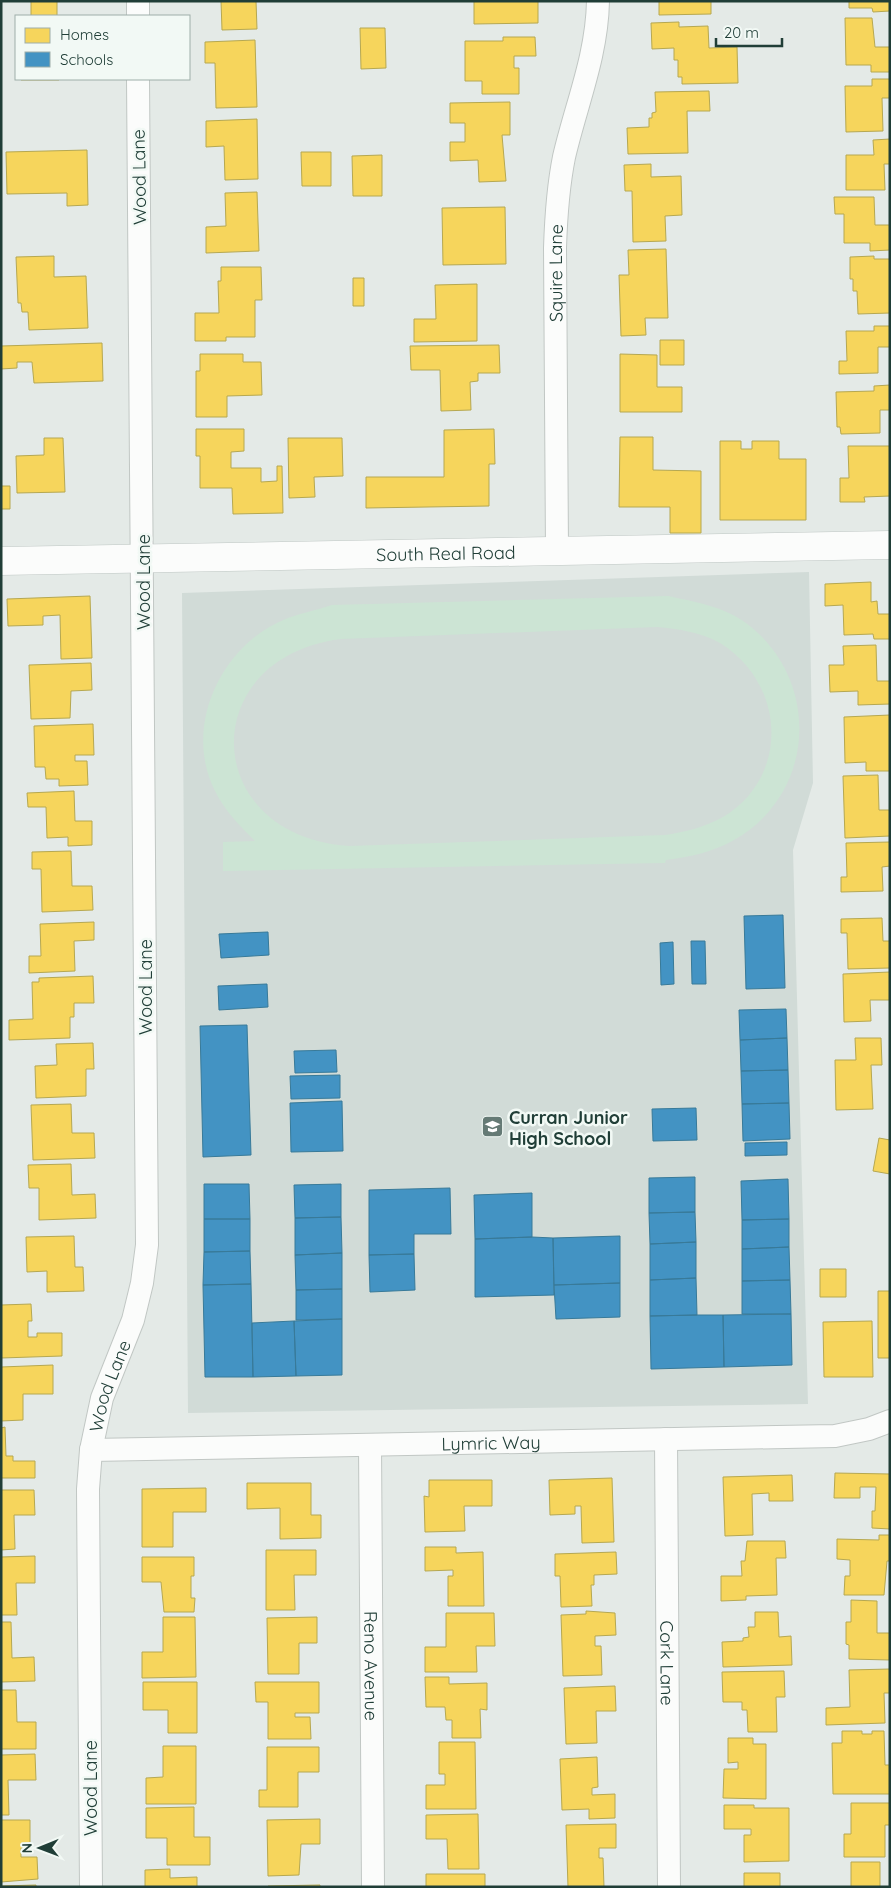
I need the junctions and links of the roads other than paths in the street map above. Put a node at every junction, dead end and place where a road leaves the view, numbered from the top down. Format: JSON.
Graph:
{"nodes":[{"id":1,"x":138,"y":1,"type":"edge"},
{"id":2,"x":598,"y":1,"type":"edge"},
{"id":3,"x":138,"y":15,"type":"edge"},
{"id":4,"x":138,"y":80,"type":"edge"},
{"id":5,"x":890,"y":546,"type":"edge"},
{"id":6,"x":557,"y":551,"type":"junction"},
{"id":7,"x":143,"y":559,"type":"junction"},
{"id":8,"x":1,"y":561,"type":"edge"},
{"id":9,"x":890,"y":1421,"type":"edge"},
{"id":10,"x":666,"y":1439,"type":"junction"},
{"id":11,"x":370,"y":1445,"type":"junction"},
{"id":12,"x":91,"y":1450,"type":"junction"},
{"id":13,"x":91,"y":1887,"type":"edge"},
{"id":14,"x":373,"y":1887,"type":"edge"},
{"id":15,"x":669,"y":1887,"type":"edge"}],
"edges":[{"from":1,"to":3,"type":"street"},
{"from":2,"to":6,"type":"street","name":"Squire Lane"},
{"from":4,"to":7,"type":"street","name":"Wood Lane"},
{"from":5,"to":6,"type":"street","name":"South Real Road"},
{"from":6,"to":7,"type":"street","name":"South Real Road"},
{"from":7,"to":8,"type":"street","name":"South Real Road"},
{"from":7,"to":12,"type":"street","name":"Wood Lane"},
{"from":9,"to":10,"type":"street","name":"Lymric Way"},
{"from":10,"to":11,"type":"street","name":"Lymric Way"},
{"from":10,"to":15,"type":"street","name":"Cork Lane"},
{"from":11,"to":12,"type":"street","name":"Lymric Way"},
{"from":11,"to":14,"type":"street","name":"Reno Avenue"},
{"from":12,"to":13,"type":"street","name":"Wood Lane"}]}
